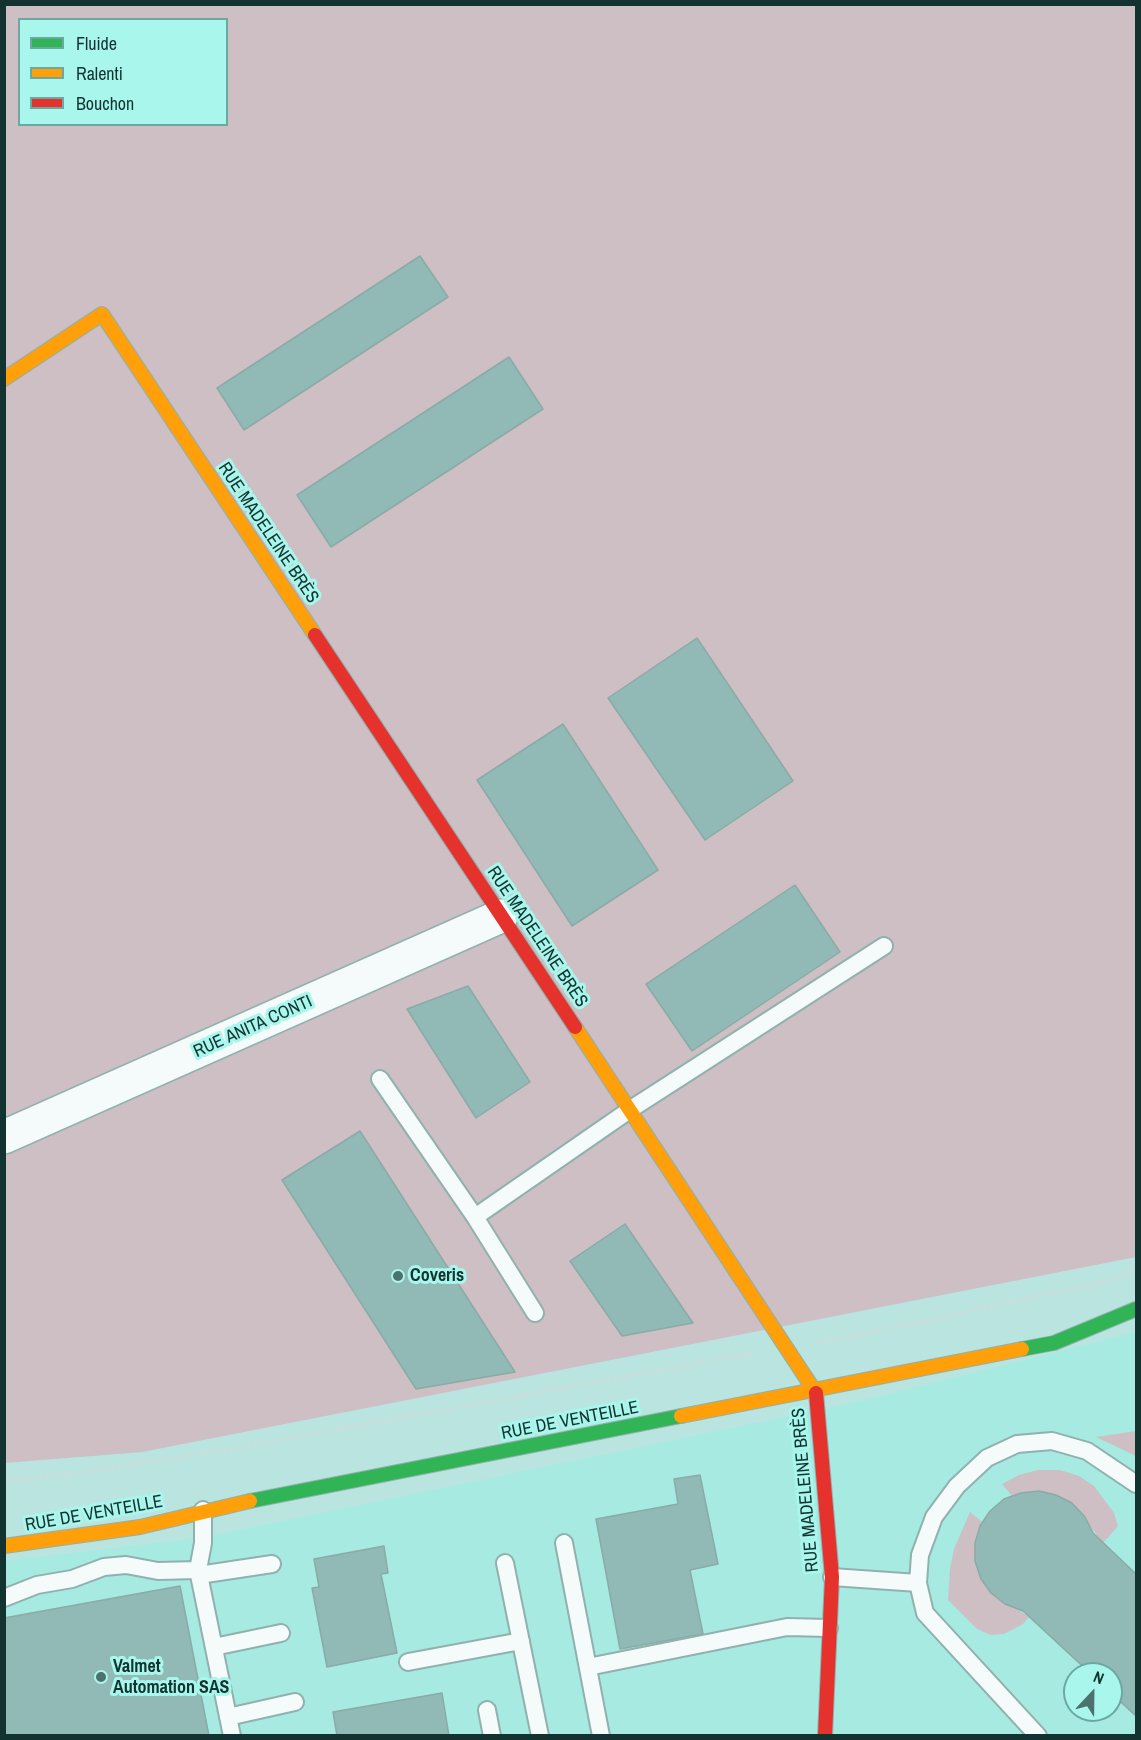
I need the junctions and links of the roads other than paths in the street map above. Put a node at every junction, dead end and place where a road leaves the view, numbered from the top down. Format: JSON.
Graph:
{"nodes":[{"id":1,"x":4,"y":379,"type":"edge"},
{"id":2,"x":501,"y":916,"type":"junction"},
{"id":3,"x":884,"y":946,"type":"dead end"},
{"id":4,"x":380,"y":1079,"type":"dead end"},
{"id":5,"x":631,"y":1109,"type":"junction"},
{"id":6,"x":4,"y":1137,"type":"edge"},
{"id":7,"x":475,"y":1217,"type":"junction"},
{"id":8,"x":1137,"y":1309,"type":"edge"},
{"id":9,"x":535,"y":1313,"type":"dead end"},
{"id":10,"x":816,"y":1391,"type":"junction"},
{"id":11,"x":1137,"y":1484,"type":"edge"},
{"id":12,"x":203,"y":1510,"type":"junction"},
{"id":13,"x":564,"y":1544,"type":"dead end"},
{"id":14,"x":4,"y":1546,"type":"edge"},
{"id":15,"x":505,"y":1563,"type":"dead end"},
{"id":16,"x":272,"y":1564,"type":"dead end"},
{"id":17,"x":199,"y":1572,"type":"junction"},
{"id":18,"x":831,"y":1577,"type":"junction"},
{"id":19,"x":918,"y":1583,"type":"junction"},
{"id":20,"x":4,"y":1598,"type":"edge"},
{"id":21,"x":829,"y":1628,"type":"junction"},
{"id":22,"x":281,"y":1633,"type":"dead end"},
{"id":23,"x":521,"y":1641,"type":"junction"},
{"id":24,"x":214,"y":1647,"type":"junction"},
{"id":25,"x":408,"y":1662,"type":"dead end"},
{"id":26,"x":588,"y":1667,"type":"junction"},
{"id":27,"x":295,"y":1702,"type":"dead end"},
{"id":28,"x":487,"y":1710,"type":"dead end"},
{"id":29,"x":228,"y":1717,"type":"junction"},
{"id":30,"x":232,"y":1736,"type":"edge"},
{"id":31,"x":492,"y":1736,"type":"edge"},
{"id":32,"x":540,"y":1736,"type":"edge"},
{"id":33,"x":601,"y":1736,"type":"edge"},
{"id":34,"x":825,"y":1736,"type":"edge"},
{"id":35,"x":1038,"y":1736,"type":"edge"}],
"edges":[{"from":1,"to":2,"type":"street","name":"RUE MADELEINE BRÈS"},
{"from":2,"to":5,"type":"street","name":"RUE MADELEINE BRÈS"},
{"from":2,"to":6,"type":"street","name":"RUE ANITA CONTI"},
{"from":3,"to":5,"type":"lane"},
{"from":4,"to":7,"type":"lane"},
{"from":5,"to":7,"type":"lane"},
{"from":5,"to":10,"type":"street","name":"RUE MADELEINE BRÈS"},
{"from":7,"to":9,"type":"lane"},
{"from":8,"to":10,"type":"street","name":"RUE DE VENTEILLE"},
{"from":10,"to":12,"type":"street","name":"RUE DE VENTEILLE"},
{"from":10,"to":18,"type":"street","name":"RUE MADELEINE BRÈS"},
{"from":11,"to":19,"type":"lane"},
{"from":12,"to":14,"type":"street","name":"RUE DE VENTEILLE"},
{"from":12,"to":17,"type":"lane"},
{"from":13,"to":26,"type":"lane"},
{"from":15,"to":23,"type":"lane"},
{"from":16,"to":17,"type":"lane"},
{"from":17,"to":20,"type":"lane"},
{"from":17,"to":24,"type":"lane"},
{"from":18,"to":19,"type":"lane"},
{"from":18,"to":21,"type":"street","name":"RUE MADELEINE BRÈS"},
{"from":19,"to":35,"type":"lane"},
{"from":21,"to":26,"type":"lane"},
{"from":21,"to":34,"type":"street","name":"RUE MADELEINE BRÈS"},
{"from":22,"to":24,"type":"lane"},
{"from":23,"to":25,"type":"lane"},
{"from":23,"to":32,"type":"lane"},
{"from":24,"to":29,"type":"lane"},
{"from":26,"to":33,"type":"lane"},
{"from":27,"to":29,"type":"lane"},
{"from":28,"to":31,"type":"lane"},
{"from":29,"to":30,"type":"lane"}]}
